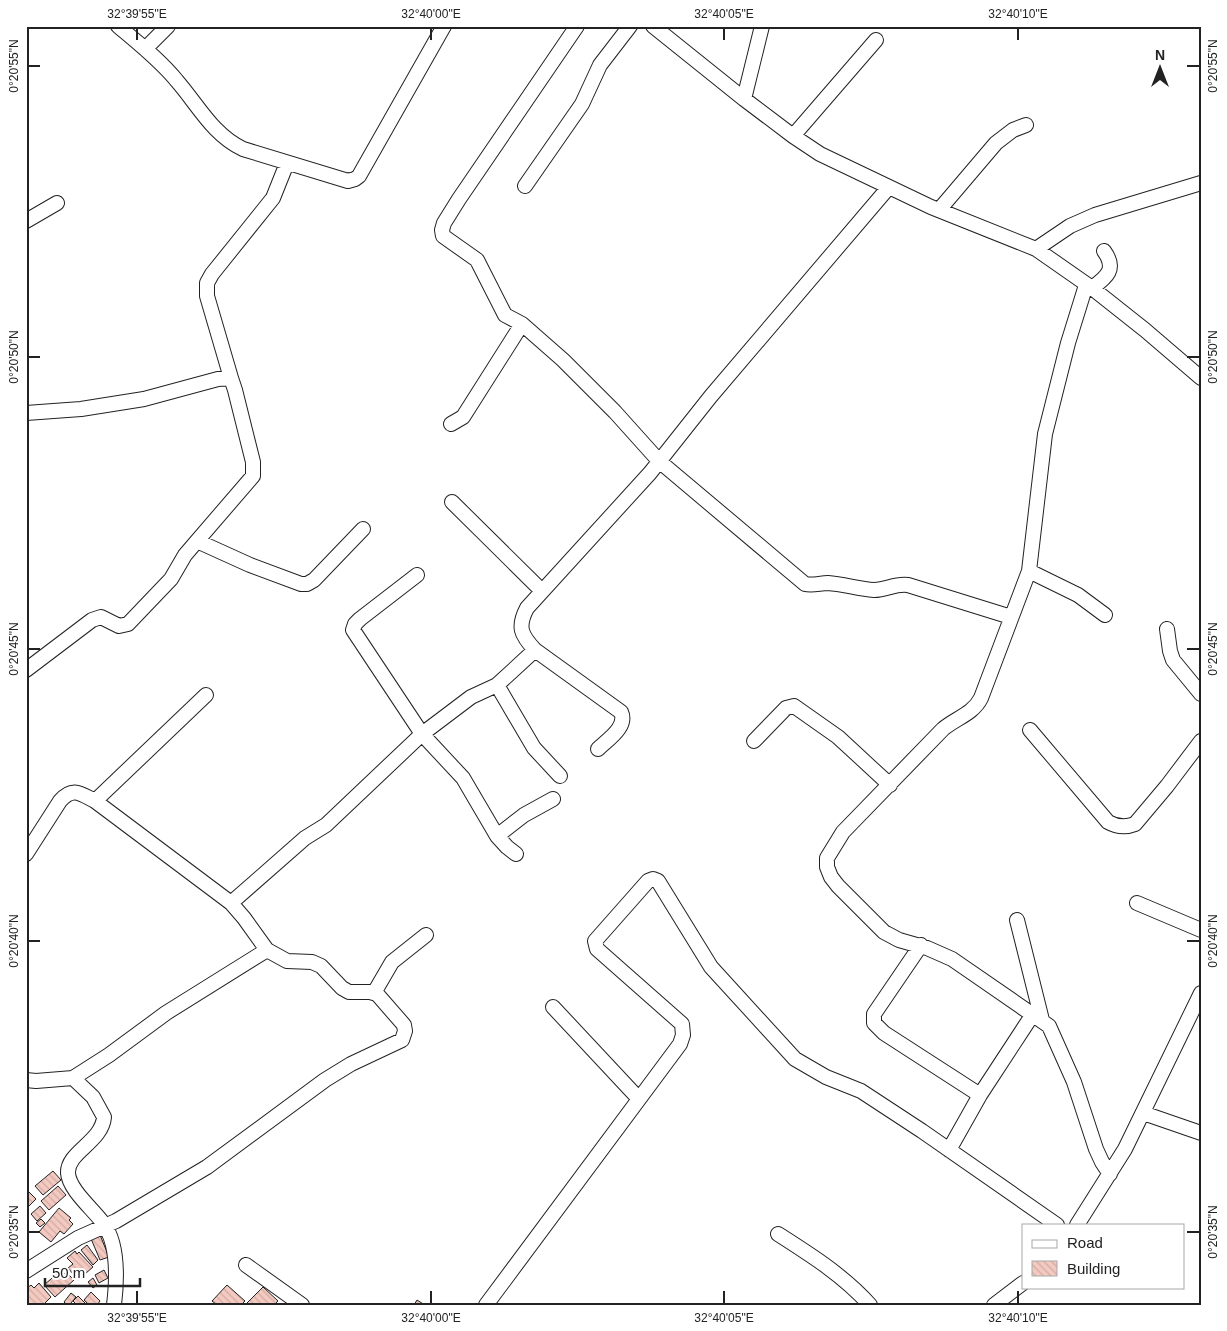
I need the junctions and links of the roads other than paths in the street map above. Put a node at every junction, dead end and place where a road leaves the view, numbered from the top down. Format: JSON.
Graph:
{"nodes":[{"id":1,"x":118,"y":26,"type":"edge"},
{"id":2,"x":168,"y":26,"type":"edge"},
{"id":3,"x":444,"y":26,"type":"edge"},
{"id":4,"x":577,"y":26,"type":"edge"},
{"id":5,"x":630,"y":26,"type":"edge"},
{"id":6,"x":653,"y":26,"type":"edge"},
{"id":7,"x":762,"y":26,"type":"edge"},
{"id":8,"x":876,"y":40,"type":"dead end"},
{"id":9,"x":145,"y":49,"type":"junction"},
{"id":10,"x":744,"y":99,"type":"junction"},
{"id":11,"x":1026,"y":125,"type":"dead end"},
{"id":12,"x":793,"y":136,"type":"junction"},
{"id":13,"x":288,"y":163,"type":"junction"},
{"id":14,"x":1201,"y":183,"type":"edge"},
{"id":15,"x":525,"y":186,"type":"dead end"},
{"id":16,"x":889,"y":187,"type":"junction"},
{"id":17,"x":57,"y":203,"type":"dead end"},
{"id":18,"x":939,"y":210,"type":"junction"},
{"id":19,"x":26,"y":221,"type":"edge"},
{"id":20,"x":1036,"y":250,"type":"junction"},
{"id":21,"x":1104,"y":251,"type":"dead end"},
{"id":22,"x":1089,"y":286,"type":"junction"},
{"id":23,"x":522,"y":324,"type":"junction"},
{"id":24,"x":231,"y":378,"type":"junction"},
{"id":25,"x":1201,"y":378,"type":"edge"},
{"id":26,"x":26,"y":414,"type":"edge"},
{"id":27,"x":451,"y":424,"type":"dead end"},
{"id":28,"x":659,"y":460,"type":"junction"},
{"id":29,"x":452,"y":502,"type":"dead end"},
{"id":30,"x":363,"y":529,"type":"dead end"},
{"id":31,"x":197,"y":541,"type":"junction"},
{"id":32,"x":1029,"y":571,"type":"junction"},
{"id":33,"x":417,"y":575,"type":"dead end"},
{"id":34,"x":542,"y":591,"type":"junction"},
{"id":35,"x":1105,"y":615,"type":"dead end"},
{"id":36,"x":1011,"y":617,"type":"junction"},
{"id":37,"x":1167,"y":629,"type":"dead end"},
{"id":38,"x":535,"y":650,"type":"junction"},
{"id":39,"x":26,"y":670,"type":"edge"},
{"id":40,"x":497,"y":685,"type":"junction"},
{"id":41,"x":1201,"y":694,"type":"edge"},
{"id":42,"x":206,"y":695,"type":"dead end"},
{"id":43,"x":1030,"y":730,"type":"dead end"},
{"id":44,"x":422,"y":734,"type":"junction"},
{"id":45,"x":754,"y":741,"type":"dead end"},
{"id":46,"x":1201,"y":741,"type":"edge"},
{"id":47,"x":598,"y":749,"type":"dead end"},
{"id":48,"x":560,"y":776,"type":"dead end"},
{"id":49,"x":890,"y":785,"type":"junction"},
{"id":50,"x":553,"y":799,"type":"dead end"},
{"id":51,"x":96,"y":801,"type":"junction"},
{"id":52,"x":497,"y":836,"type":"junction"},
{"id":53,"x":26,"y":854,"type":"edge"},
{"id":54,"x":516,"y":854,"type":"dead end"},
{"id":55,"x":231,"y":903,"type":"junction"},
{"id":56,"x":1137,"y":903,"type":"dead end"},
{"id":57,"x":1017,"y":920,"type":"dead end"},
{"id":58,"x":1201,"y":930,"type":"edge"},
{"id":59,"x":426,"y":935,"type":"dead end"},
{"id":60,"x":921,"y":946,"type":"junction"},
{"id":61,"x":267,"y":950,"type":"junction"},
{"id":62,"x":374,"y":992,"type":"junction"},
{"id":63,"x":1201,"y":993,"type":"edge"},
{"id":64,"x":553,"y":1007,"type":"dead end"},
{"id":65,"x":1038,"y":1017,"type":"junction"},
{"id":66,"x":73,"y":1078,"type":"junction"},
{"id":67,"x":26,"y":1080,"type":"edge"},
{"id":68,"x":980,"y":1095,"type":"junction"},
{"id":69,"x":639,"y":1099,"type":"junction"},
{"id":70,"x":1142,"y":1113,"type":"junction"},
{"id":71,"x":1201,"y":1134,"type":"edge"},
{"id":72,"x":949,"y":1150,"type":"junction"},
{"id":73,"x":1110,"y":1174,"type":"junction"},
{"id":74,"x":105,"y":1224,"type":"junction"},
{"id":75,"x":1056,"y":1224,"type":"edge"},
{"id":76,"x":1077,"y":1224,"type":"edge"},
{"id":77,"x":778,"y":1234,"type":"dead end"},
{"id":78,"x":246,"y":1265,"type":"dead end"},
{"id":79,"x":26,"y":1271,"type":"edge"},
{"id":80,"x":1022,"y":1284,"type":"edge"},
{"id":81,"x":114,"y":1305,"type":"edge"},
{"id":82,"x":302,"y":1305,"type":"edge"},
{"id":83,"x":486,"y":1305,"type":"edge"},
{"id":84,"x":870,"y":1305,"type":"edge"},
{"id":85,"x":994,"y":1305,"type":"edge"}],
"edges":[{"from":1,"to":9,"type":"street"},
{"from":2,"to":9,"type":"street"},
{"from":3,"to":13,"type":"street"},
{"from":4,"to":23,"type":"street"},
{"from":5,"to":15,"type":"street"},
{"from":6,"to":10,"type":"street"},
{"from":7,"to":10,"type":"street"},
{"from":8,"to":12,"type":"street"},
{"from":9,"to":13,"type":"street"},
{"from":10,"to":12,"type":"street"},
{"from":11,"to":18,"type":"street"},
{"from":12,"to":16,"type":"street"},
{"from":13,"to":24,"type":"street"},
{"from":14,"to":20,"type":"street"},
{"from":16,"to":18,"type":"street"},
{"from":16,"to":28,"type":"street"},
{"from":17,"to":19,"type":"street"},
{"from":18,"to":20,"type":"street"},
{"from":20,"to":22,"type":"street"},
{"from":21,"to":22,"type":"street"},
{"from":22,"to":25,"type":"street"},
{"from":22,"to":32,"type":"street"},
{"from":23,"to":27,"type":"street"},
{"from":23,"to":28,"type":"street"},
{"from":24,"to":26,"type":"street"},
{"from":24,"to":31,"type":"street"},
{"from":28,"to":34,"type":"street"},
{"from":28,"to":36,"type":"street"},
{"from":29,"to":34,"type":"street"},
{"from":30,"to":31,"type":"street"},
{"from":31,"to":39,"type":"street"},
{"from":32,"to":35,"type":"street"},
{"from":32,"to":36,"type":"street"},
{"from":33,"to":44,"type":"street"},
{"from":34,"to":38,"type":"street"},
{"from":36,"to":49,"type":"street"},
{"from":37,"to":41,"type":"street"},
{"from":38,"to":40,"type":"street"},
{"from":38,"to":47,"type":"street"},
{"from":40,"to":44,"type":"street"},
{"from":40,"to":48,"type":"street"},
{"from":42,"to":51,"type":"street"},
{"from":43,"to":46,"type":"street"},
{"from":44,"to":52,"type":"street"},
{"from":44,"to":55,"type":"street"},
{"from":45,"to":49,"type":"street"},
{"from":49,"to":60,"type":"street"},
{"from":50,"to":52,"type":"street"},
{"from":51,"to":53,"type":"street"},
{"from":51,"to":55,"type":"street"},
{"from":52,"to":54,"type":"street"},
{"from":55,"to":61,"type":"street"},
{"from":56,"to":58,"type":"street"},
{"from":57,"to":65,"type":"street"},
{"from":59,"to":62,"type":"street"},
{"from":60,"to":65,"type":"street"},
{"from":60,"to":68,"type":"street"},
{"from":61,"to":62,"type":"street"},
{"from":61,"to":66,"type":"street"},
{"from":62,"to":74,"type":"street"},
{"from":63,"to":70,"type":"street"},
{"from":64,"to":69,"type":"street"},
{"from":65,"to":68,"type":"street"},
{"from":65,"to":73,"type":"street"},
{"from":66,"to":67,"type":"street"},
{"from":66,"to":74,"type":"street"},
{"from":68,"to":72,"type":"street"},
{"from":69,"to":72,"type":"street"},
{"from":69,"to":83,"type":"street"},
{"from":70,"to":71,"type":"street"},
{"from":70,"to":73,"type":"street"},
{"from":72,"to":75,"type":"street"},
{"from":73,"to":76,"type":"street"},
{"from":74,"to":79,"type":"street"},
{"from":74,"to":81,"type":"street"},
{"from":77,"to":84,"type":"street"},
{"from":78,"to":82,"type":"street"},
{"from":80,"to":85,"type":"street"}]}
